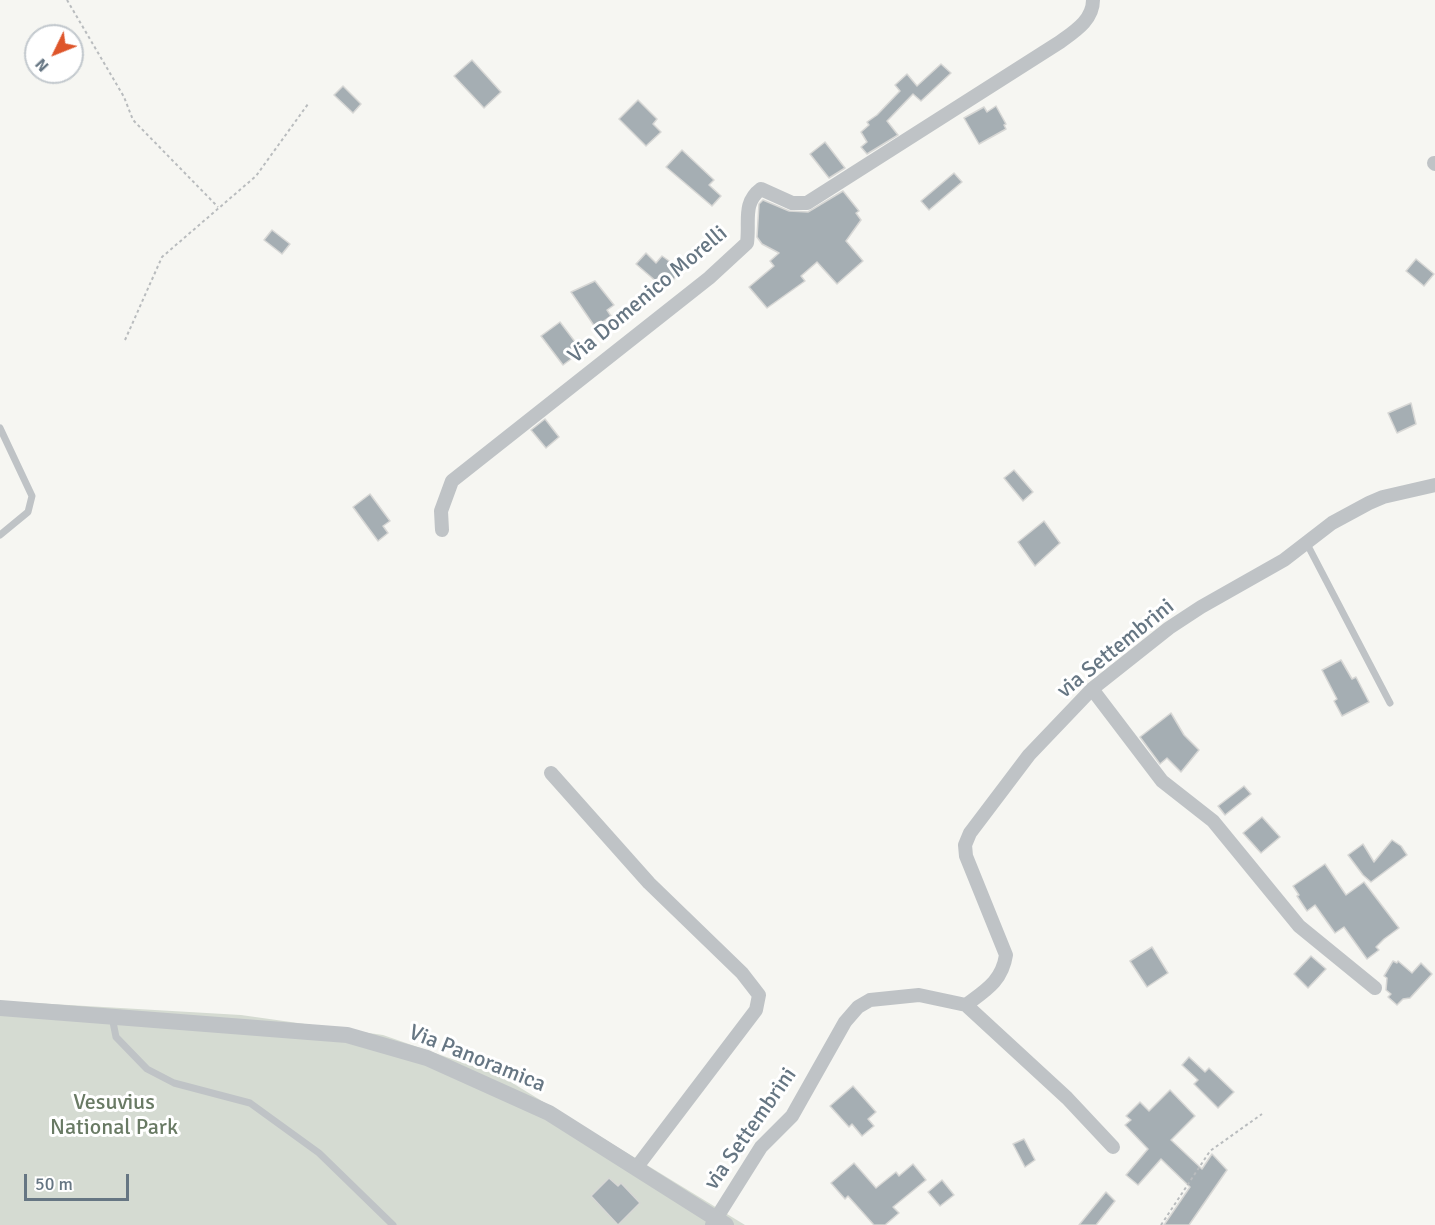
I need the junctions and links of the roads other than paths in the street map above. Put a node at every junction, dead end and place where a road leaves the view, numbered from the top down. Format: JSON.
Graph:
{"nodes":[{"id":1,"x":1093,"y":0,"type":"edge"},
{"id":2,"x":0,"y":428,"type":"edge"},
{"id":3,"x":1435,"y":485,"type":"edge"},
{"id":4,"x":441,"y":530,"type":"dead end"},
{"id":5,"x":0,"y":535,"type":"edge"},
{"id":6,"x":1306,"y":542,"type":"junction"},
{"id":7,"x":1092,"y":689,"type":"junction"},
{"id":8,"x":1390,"y":702,"type":"dead end"},
{"id":9,"x":551,"y":773,"type":"dead end"},
{"id":10,"x":1376,"y":988,"type":"dead end"},
{"id":11,"x":966,"y":1005,"type":"junction"},
{"id":12,"x":0,"y":1008,"type":"edge"},
{"id":13,"x":112,"y":1017,"type":"junction"},
{"id":14,"x":1113,"y":1148,"type":"dead end"},
{"id":15,"x":636,"y":1168,"type":"junction"},
{"id":16,"x":718,"y":1223,"type":"edge"},
{"id":17,"x":393,"y":1225,"type":"edge"}],
"edges":[{"from":1,"to":4,"type":"street","name":"Via Domenico Morelli"},
{"from":2,"to":5,"type":"lane"},
{"from":3,"to":6,"type":"street","name":"via Settembrini"},
{"from":6,"to":7,"type":"street","name":"via Settembrini"},
{"from":6,"to":8,"type":"lane"},
{"from":7,"to":10,"type":"street"},
{"from":7,"to":11,"type":"street","name":"via Settembrini"},
{"from":9,"to":15,"type":"street"},
{"from":11,"to":14,"type":"street"},
{"from":11,"to":16,"type":"street","name":"via Settembrini"},
{"from":12,"to":13,"type":"street","name":"Via Panoramica"},
{"from":13,"to":15,"type":"street","name":"Via Panoramica"},
{"from":13,"to":17,"type":"lane"},
{"from":15,"to":16,"type":"street","name":"Via Panoramica"}]}
